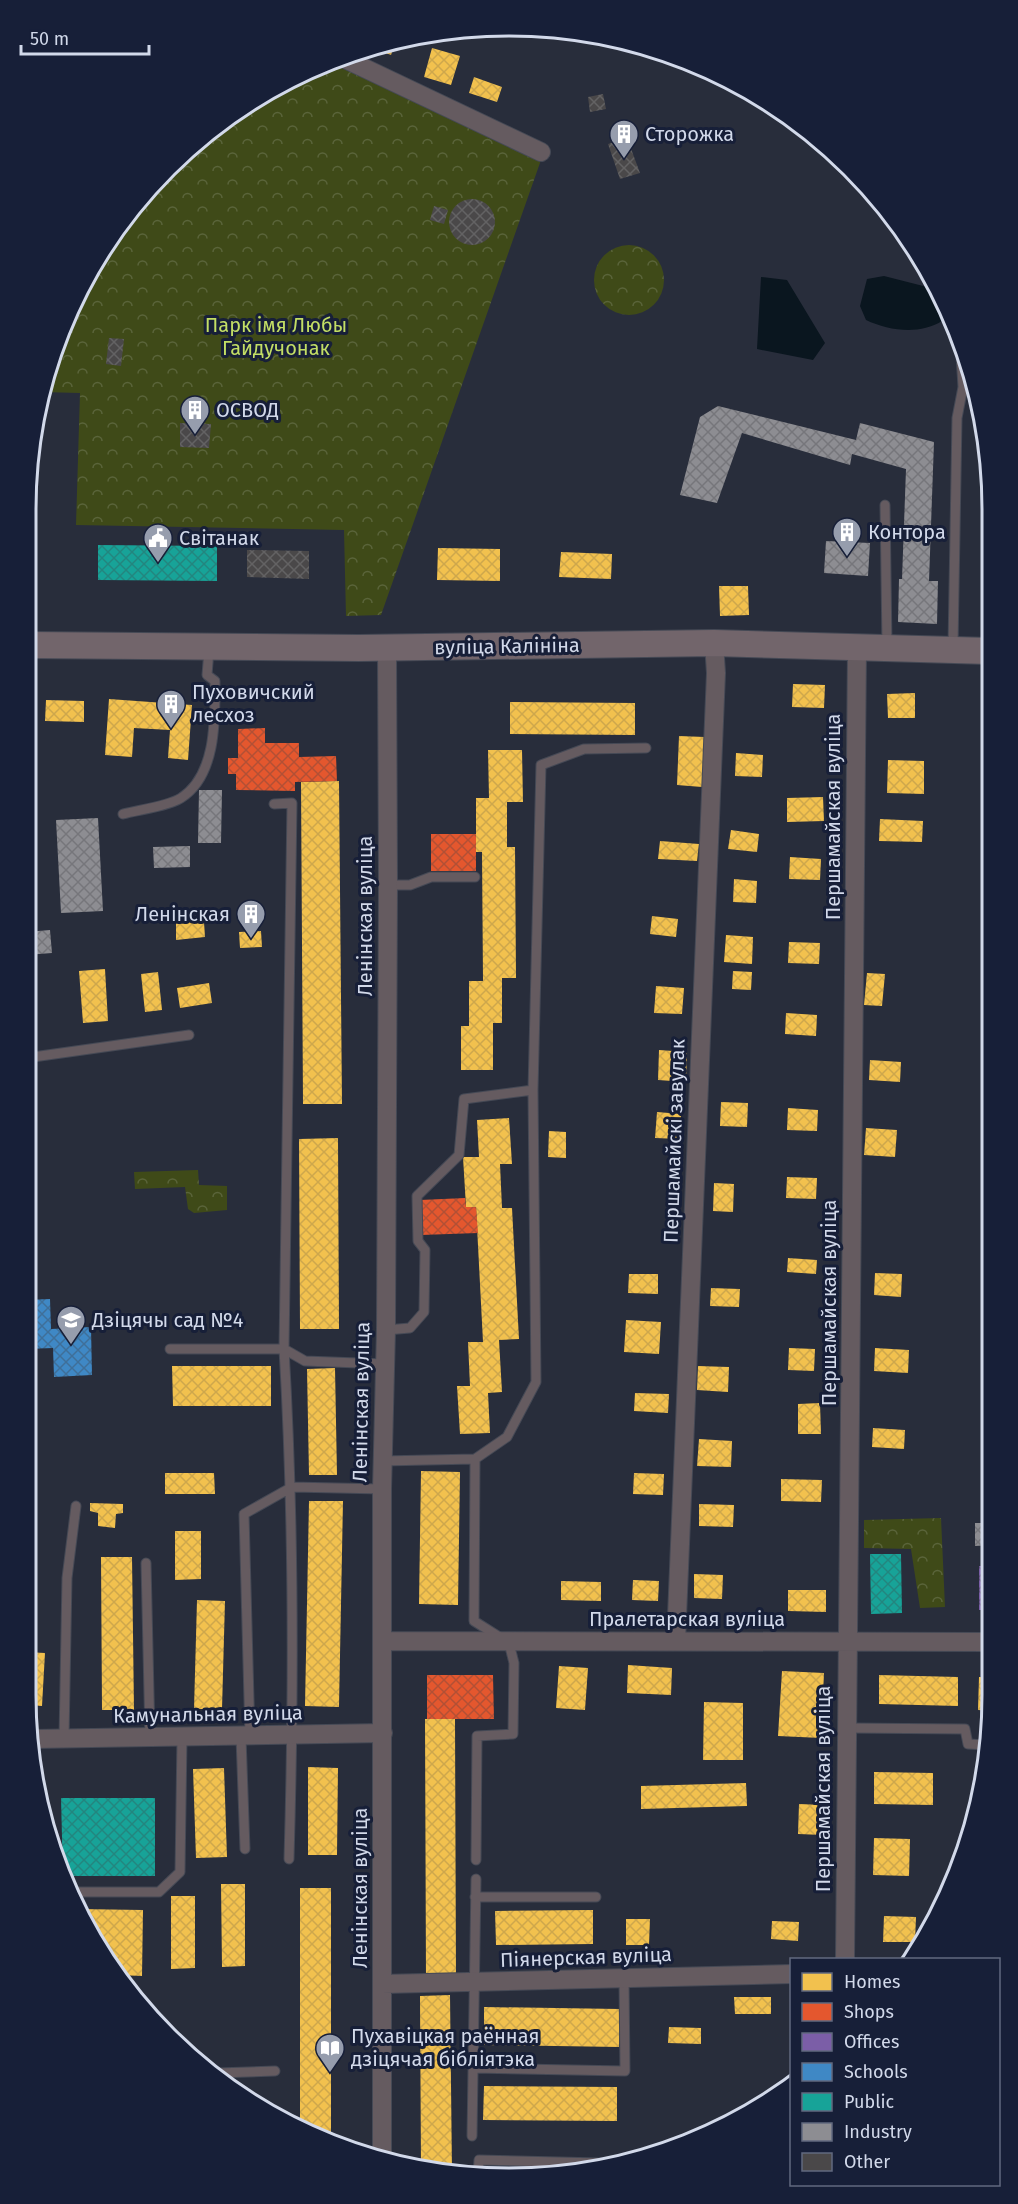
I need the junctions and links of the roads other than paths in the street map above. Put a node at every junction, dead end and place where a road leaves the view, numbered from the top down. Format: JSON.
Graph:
{"nodes":[{"id":1,"x":353,"y":63,"type":"edge"},
{"id":2,"x":541,"y":152,"type":"dead end"},
{"id":3,"x":962,"y":374,"type":"edge"},
{"id":4,"x":885,"y":505,"type":"dead end"},
{"id":5,"x":714,"y":643,"type":"junction"},
{"id":6,"x":36,"y":645,"type":"edge"},
{"id":7,"x":209,"y":647,"type":"junction"},
{"id":8,"x":387,"y":648,"type":"junction"},
{"id":9,"x":857,"y":648,"type":"junction"},
{"id":10,"x":887,"y":648,"type":"junction"},
{"id":11,"x":953,"y":650,"type":"junction"},
{"id":12,"x":982,"y":651,"type":"edge"},
{"id":13,"x":646,"y":748,"type":"dead end"},
{"id":14,"x":274,"y":804,"type":"dead end"},
{"id":15,"x":123,"y":814,"type":"dead end"},
{"id":16,"x":475,"y":877,"type":"dead end"},
{"id":17,"x":388,"y":885,"type":"junction"},
{"id":18,"x":189,"y":1035,"type":"dead end"},
{"id":19,"x":36,"y":1057,"type":"edge"},
{"id":20,"x":532,"y":1090,"type":"junction"},
{"id":21,"x":386,"y":1330,"type":"junction"},
{"id":22,"x":170,"y":1349,"type":"dead end"},
{"id":23,"x":284,"y":1349,"type":"junction"},
{"id":24,"x":385,"y":1364,"type":"junction"},
{"id":25,"x":475,"y":1459,"type":"junction"},
{"id":26,"x":382,"y":1461,"type":"junction"},
{"id":27,"x":292,"y":1487,"type":"junction"},
{"id":28,"x":382,"y":1489,"type":"junction"},
{"id":29,"x":76,"y":1506,"type":"dead end"},
{"id":30,"x":146,"y":1563,"type":"dead end"},
{"id":31,"x":382,"y":1641,"type":"junction"},
{"id":32,"x":676,"y":1641,"type":"junction"},
{"id":33,"x":847,"y":1641,"type":"junction"},
{"id":34,"x":982,"y":1642,"type":"edge"},
{"id":35,"x":509,"y":1643,"type":"junction"},
{"id":36,"x":847,"y":1728,"type":"junction"},
{"id":37,"x":383,"y":1733,"type":"junction"},
{"id":38,"x":293,"y":1736,"type":"junction"},
{"id":39,"x":245,"y":1737,"type":"junction"},
{"id":40,"x":64,"y":1738,"type":"junction"},
{"id":41,"x":150,"y":1738,"type":"junction"},
{"id":42,"x":182,"y":1738,"type":"junction"},
{"id":43,"x":38,"y":1739,"type":"edge"},
{"id":44,"x":979,"y":1745,"type":"edge"},
{"id":45,"x":245,"y":1849,"type":"dead end"},
{"id":46,"x":289,"y":1859,"type":"dead end"},
{"id":47,"x":476,"y":1860,"type":"dead end"},
{"id":48,"x":476,"y":1879,"type":"dead end"},
{"id":49,"x":79,"y":1892,"type":"edge"},
{"id":50,"x":475,"y":1897,"type":"junction"},
{"id":51,"x":596,"y":1897,"type":"dead end"},
{"id":52,"x":844,"y":1958,"type":"edge"},
{"id":53,"x":790,"y":1974,"type":"edge"},
{"id":54,"x":624,"y":1978,"type":"junction"},
{"id":55,"x":474,"y":1983,"type":"junction"},
{"id":56,"x":382,"y":1984,"type":"junction"},
{"id":57,"x":474,"y":2068,"type":"junction"},
{"id":58,"x":275,"y":2071,"type":"dead end"},
{"id":59,"x":225,"y":2073,"type":"edge"},
{"id":60,"x":472,"y":2136,"type":"dead end"},
{"id":61,"x":382,"y":2150,"type":"edge"},
{"id":62,"x":580,"y":2163,"type":"edge"},
{"id":63,"x":479,"y":2167,"type":"edge"}],
"edges":[{"from":1,"to":2,"type":"street"},
{"from":3,"to":11,"type":"lane"},
{"from":4,"to":10,"type":"lane"},
{"from":5,"to":8,"type":"main road","name":"вуліца Калініна"},
{"from":5,"to":9,"type":"main road","name":"вуліца Калініна"},
{"from":5,"to":32,"type":"street","name":"Першамайскі завулак"},
{"from":6,"to":7,"type":"main road","name":"вуліца Калініна"},
{"from":7,"to":8,"type":"main road","name":"вуліца Калініна"},
{"from":7,"to":15,"type":"lane"},
{"from":8,"to":17,"type":"street","name":"Ленінская вуліца"},
{"from":9,"to":10,"type":"main road","name":"вуліца Калініна"},
{"from":9,"to":33,"type":"street","name":"Першамайская вуліца"},
{"from":10,"to":11,"type":"main road","name":"вуліца Калініна"},
{"from":11,"to":12,"type":"main road","name":"вуліца Калініна"},
{"from":13,"to":20,"type":"lane"},
{"from":14,"to":23,"type":"lane"},
{"from":16,"to":17,"type":"lane"},
{"from":17,"to":21,"type":"street","name":"Ленінская вуліца"},
{"from":18,"to":19,"type":"lane"},
{"from":20,"to":21,"type":"lane"},
{"from":20,"to":25,"type":"lane"},
{"from":21,"to":24,"type":"street","name":"Ленінская вуліца"},
{"from":22,"to":23,"type":"lane"},
{"from":23,"to":24,"type":"lane"},
{"from":23,"to":27,"type":"lane"},
{"from":24,"to":26,"type":"street","name":"Ленінская вуліца"},
{"from":25,"to":26,"type":"lane"},
{"from":25,"to":35,"type":"lane"},
{"from":26,"to":28,"type":"street","name":"Ленінская вуліца"},
{"from":27,"to":28,"type":"lane"},
{"from":27,"to":38,"type":"lane"},
{"from":27,"to":39,"type":"lane"},
{"from":28,"to":31,"type":"street","name":"Ленінская вуліца"},
{"from":29,"to":40,"type":"lane"},
{"from":30,"to":41,"type":"lane"},
{"from":31,"to":35,"type":"street","name":"Пралетарская вуліца"},
{"from":31,"to":37,"type":"street","name":"Ленінская вуліца"},
{"from":32,"to":33,"type":"street","name":"Пралетарская вуліца"},
{"from":32,"to":35,"type":"street","name":"Пралетарская вуліца"},
{"from":33,"to":34,"type":"street","name":"Пралетарская вуліца"},
{"from":33,"to":36,"type":"street","name":"Першамайская вуліца"},
{"from":35,"to":47,"type":"lane"},
{"from":36,"to":44,"type":"lane"},
{"from":36,"to":52,"type":"street","name":"Першамайская вуліца"},
{"from":37,"to":38,"type":"street","name":"Камунальная вуліца"},
{"from":37,"to":56,"type":"street","name":"Ленінская вуліца"},
{"from":38,"to":39,"type":"street","name":"Камунальная вуліца"},
{"from":38,"to":46,"type":"lane"},
{"from":39,"to":42,"type":"street","name":"Камунальная вуліца"},
{"from":39,"to":45,"type":"lane"},
{"from":40,"to":41,"type":"street","name":"Камунальная вуліца"},
{"from":40,"to":43,"type":"street","name":"Камунальная вуліца"},
{"from":41,"to":42,"type":"street","name":"Камунальная вуліца"},
{"from":42,"to":49,"type":"lane"},
{"from":48,"to":50,"type":"lane"},
{"from":50,"to":51,"type":"lane"},
{"from":50,"to":55,"type":"lane"},
{"from":53,"to":54,"type":"street","name":"Піянерская вуліца"},
{"from":54,"to":55,"type":"street","name":"Піянерская вуліца"},
{"from":54,"to":57,"type":"lane"},
{"from":55,"to":56,"type":"street","name":"Піянерская вуліца"},
{"from":55,"to":57,"type":"lane"},
{"from":56,"to":61,"type":"street","name":"Ленінская вуліца"},
{"from":57,"to":60,"type":"lane"},
{"from":58,"to":59,"type":"lane"},
{"from":62,"to":63,"type":"lane"}]}
